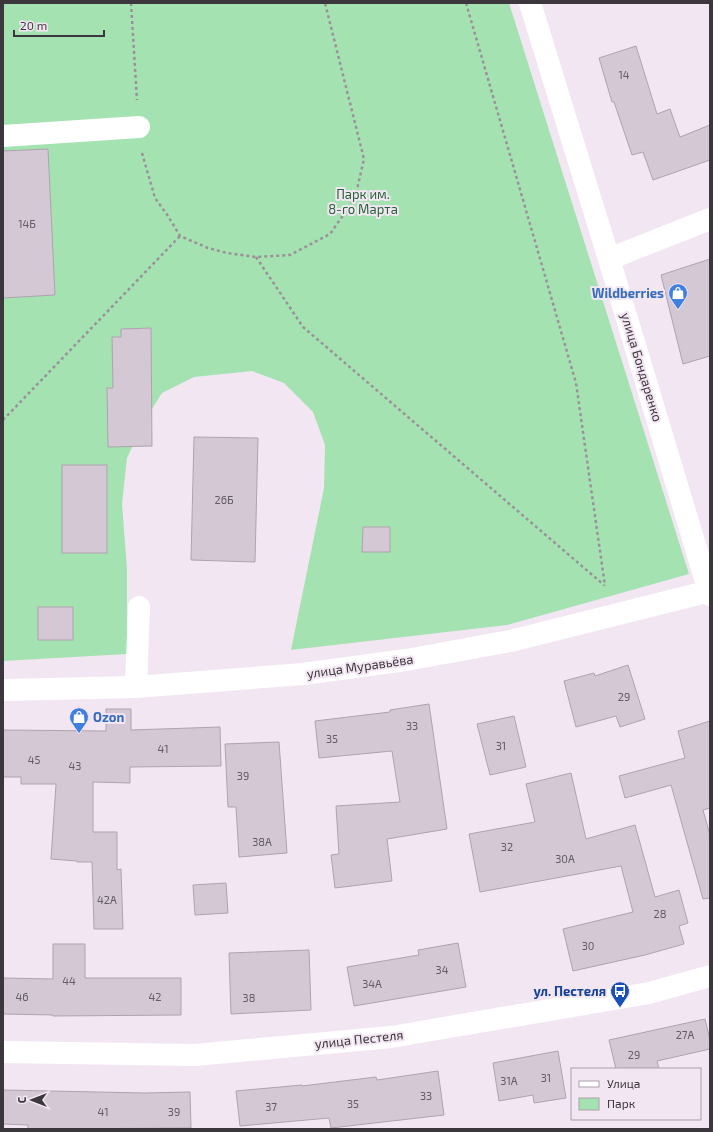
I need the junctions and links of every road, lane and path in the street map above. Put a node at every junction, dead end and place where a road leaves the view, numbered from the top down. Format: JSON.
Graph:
{"nodes":[{"id":1,"x":325,"y":3,"type":"edge"},
{"id":2,"x":466,"y":3,"type":"edge"},
{"id":3,"x":530,"y":3,"type":"edge"},
{"id":4,"x":138,"y":127,"type":"dead end"},
{"id":5,"x":3,"y":136,"type":"edge"},
{"id":6,"x":156,"y":198,"type":"dead end"},
{"id":7,"x":710,"y":219,"type":"edge"},
{"id":8,"x":180,"y":236,"type":"junction"},
{"id":9,"x":256,"y":257,"type":"junction"},
{"id":10,"x":609,"y":259,"type":"junction"},
{"id":11,"x":3,"y":420,"type":"edge"},
{"id":12,"x":605,"y":586,"type":"junction"},
{"id":13,"x":710,"y":592,"type":"edge"},
{"id":14,"x":138,"y":607,"type":"dead end"},
{"id":15,"x":633,"y":611,"type":"junction"},
{"id":16,"x":136,"y":687,"type":"junction"},
{"id":17,"x":3,"y":690,"type":"edge"},
{"id":18,"x":710,"y":976,"type":"edge"},
{"id":19,"x":3,"y":1052,"type":"edge"}],
"edges":[{"from":1,"to":9,"type":"path"},
{"from":2,"to":12,"type":"path"},
{"from":3,"to":10,"type":"street","name":"улица Бондаренко"},
{"from":4,"to":5,"type":"street"},
{"from":6,"to":8,"type":"path"},
{"from":7,"to":10,"type":"street"},
{"from":8,"to":9,"type":"path"},
{"from":8,"to":11,"type":"path"},
{"from":9,"to":12,"type":"path"},
{"from":10,"to":13,"type":"street","name":"улица Бондаренко"},
{"from":12,"to":15,"type":"path"},
{"from":13,"to":15,"type":"street","name":"улица Муравьёва"},
{"from":14,"to":16,"type":"street"},
{"from":15,"to":16,"type":"street","name":"улица Муравьёва"},
{"from":16,"to":17,"type":"street","name":"улица Муравьёва"},
{"from":18,"to":19,"type":"street","name":"улица Пестеля"}]}
